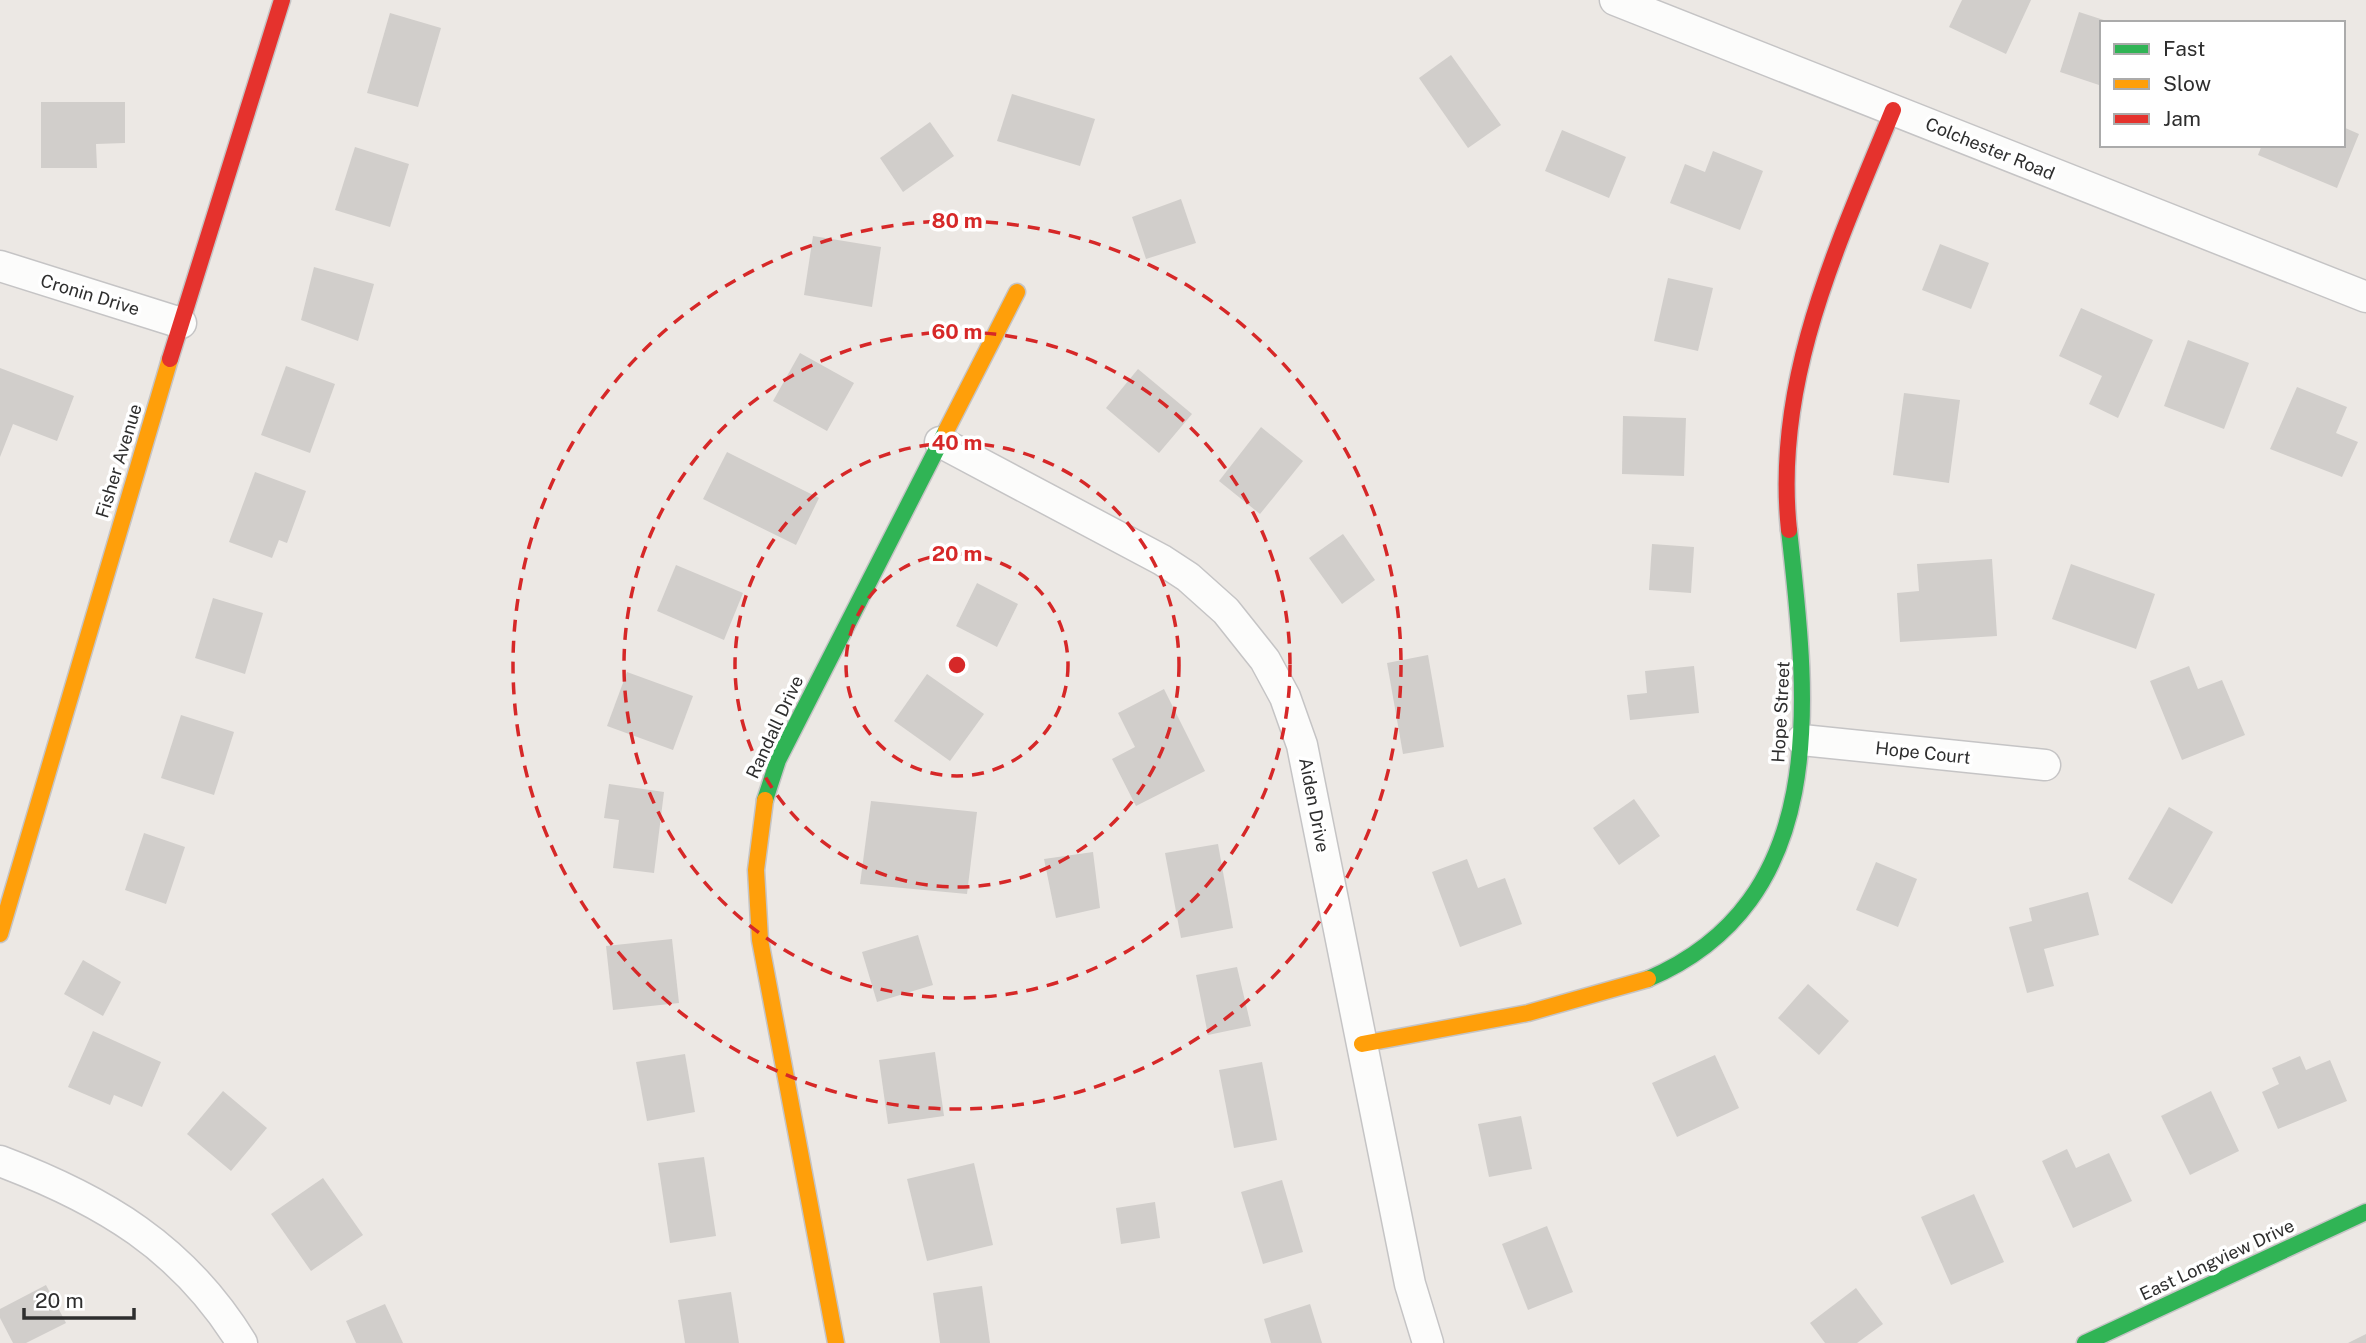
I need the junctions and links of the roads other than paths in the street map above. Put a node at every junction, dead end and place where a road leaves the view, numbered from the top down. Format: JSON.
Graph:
{"nodes":[{"id":1,"x":282,"y":0,"type":"edge"},
{"id":2,"x":1615,"y":0,"type":"edge"},
{"id":3,"x":1893,"y":110,"type":"junction"},
{"id":4,"x":0,"y":266,"type":"edge"},
{"id":5,"x":1017,"y":292,"type":"dead end"},
{"id":6,"x":2366,"y":297,"type":"edge"},
{"id":7,"x":181,"y":323,"type":"junction"},
{"id":8,"x":940,"y":442,"type":"junction"},
{"id":9,"x":1802,"y":740,"type":"junction"},
{"id":10,"x":2045,"y":765,"type":"dead end"},
{"id":11,"x":9,"y":867,"type":"edge"},
{"id":12,"x":0,"y":934,"type":"edge"},
{"id":13,"x":1362,"y":1044,"type":"junction"},
{"id":14,"x":0,"y":1161,"type":"edge"},
{"id":15,"x":2366,"y":1212,"type":"edge"},
{"id":16,"x":242,"y":1343,"type":"edge"},
{"id":17,"x":836,"y":1343,"type":"edge"},
{"id":18,"x":1428,"y":1343,"type":"edge"},
{"id":19,"x":2085,"y":1343,"type":"edge"}],
"edges":[{"from":1,"to":7,"type":"street","name":"Fisher Avenue"},
{"from":2,"to":3,"type":"street","name":"Colchester Road"},
{"from":3,"to":6,"type":"street","name":"Colchester Road"},
{"from":3,"to":9,"type":"street","name":"Hope Street"},
{"from":4,"to":7,"type":"street","name":"Cronin Drive"},
{"from":5,"to":8,"type":"street","name":"Randall Drive"},
{"from":7,"to":11,"type":"street","name":"Fisher Avenue"},
{"from":8,"to":13,"type":"street","name":"Aiden Drive"},
{"from":8,"to":17,"type":"street","name":"Randall Drive"},
{"from":9,"to":10,"type":"street","name":"Hope Court"},
{"from":9,"to":13,"type":"street","name":"Hope Street"},
{"from":11,"to":12,"type":"street","name":"Fisher Avenue"},
{"from":13,"to":18,"type":"street","name":"Aiden Drive"},
{"from":14,"to":16,"type":"street"},
{"from":15,"to":19,"type":"street","name":"East Longview Drive"}]}
